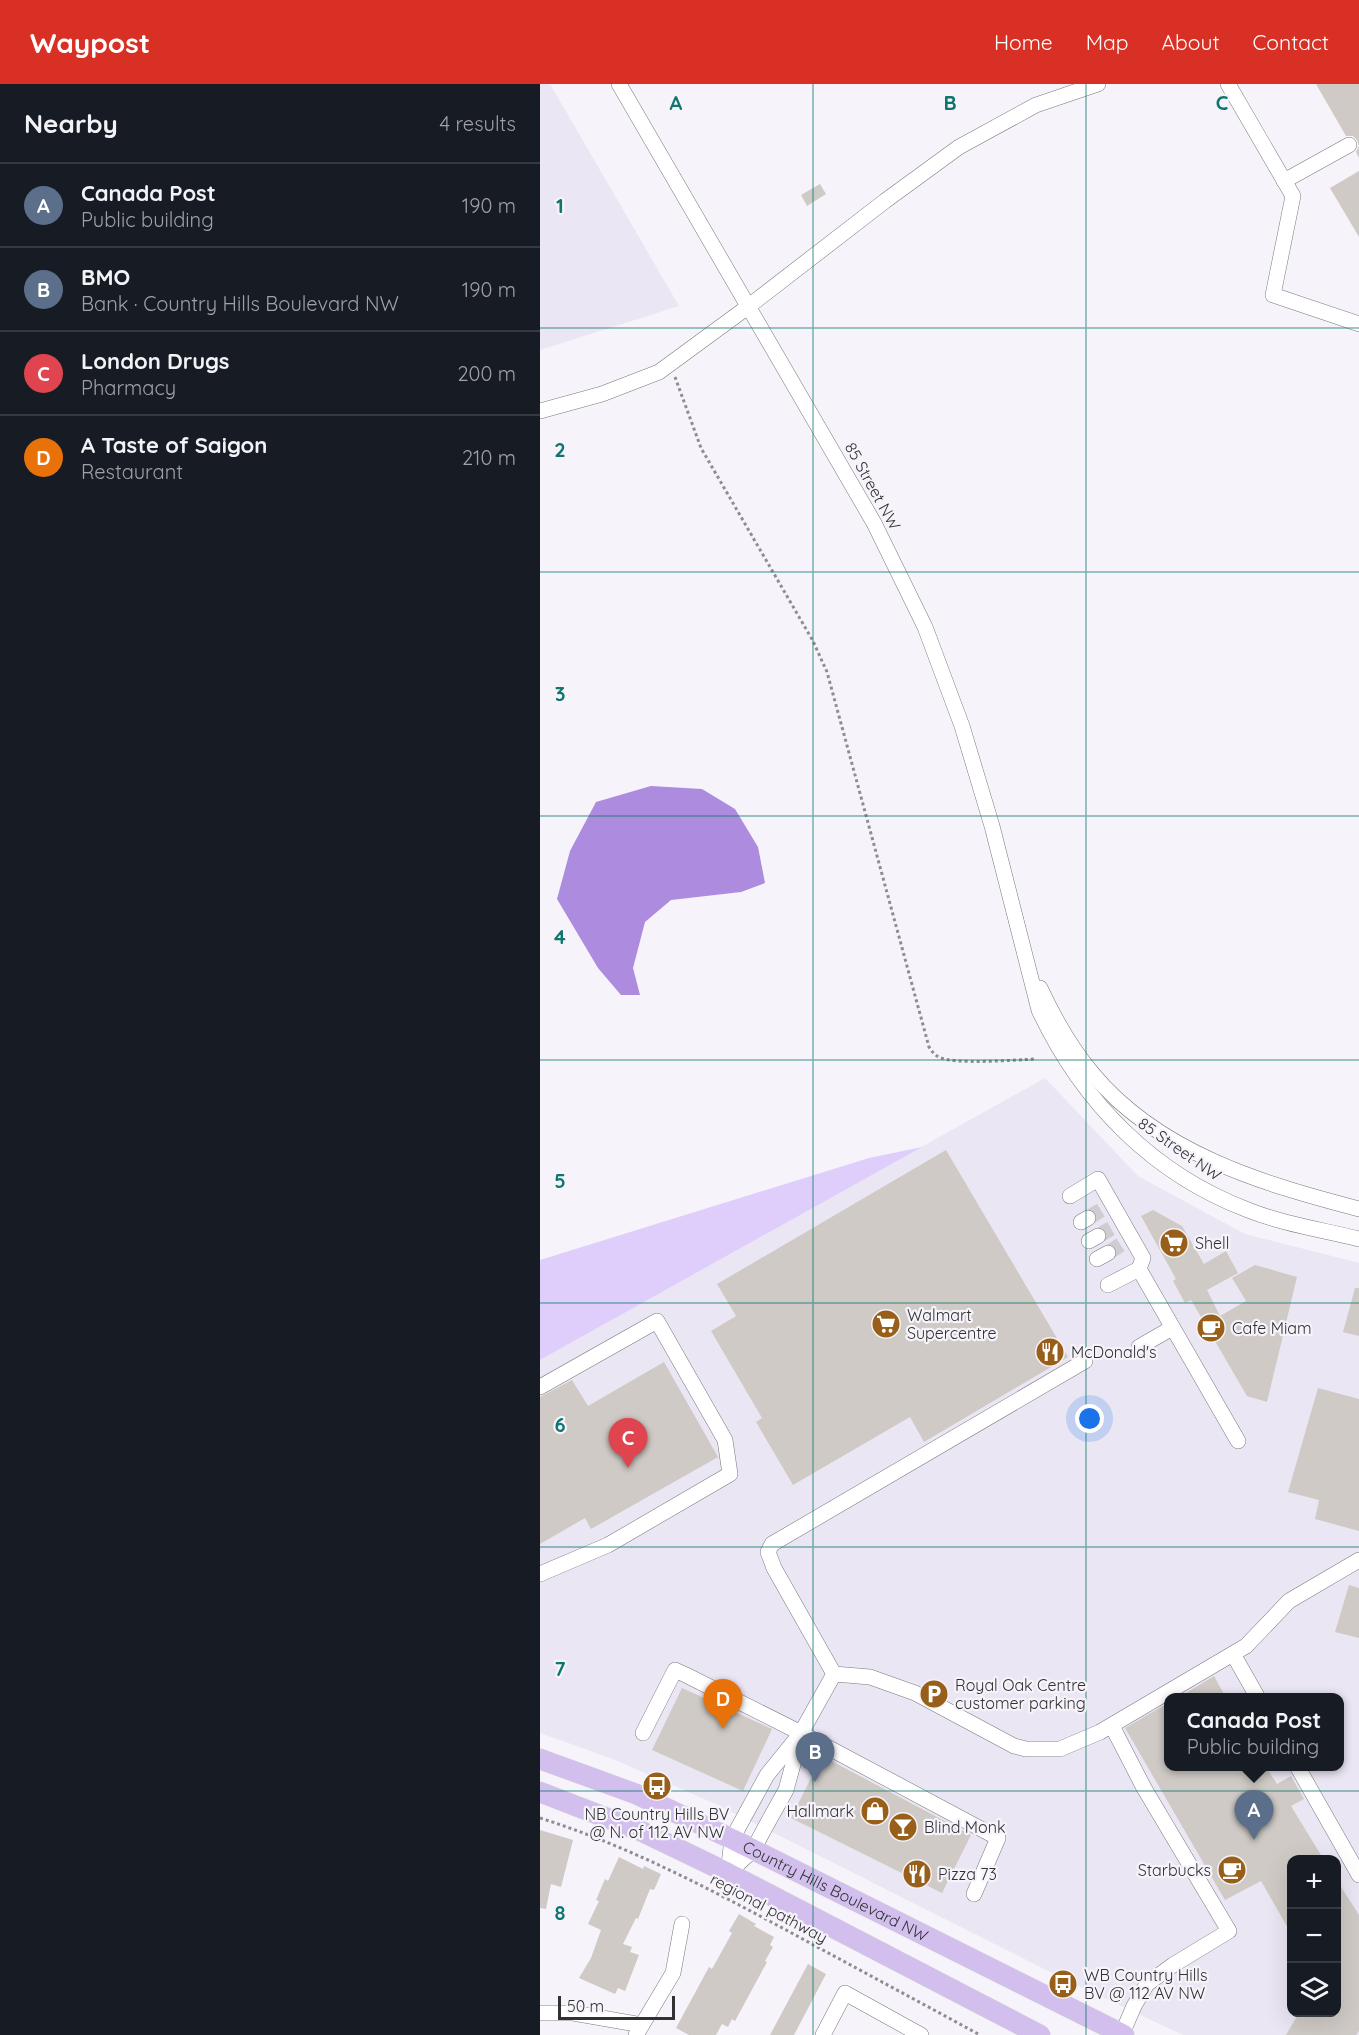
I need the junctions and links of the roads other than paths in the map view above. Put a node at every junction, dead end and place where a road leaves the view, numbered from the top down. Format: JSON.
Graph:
{"nodes":[{"id":1,"x":619,"y":84,"type":"edge"},
{"id":2,"x":1098,"y":84,"type":"edge"},
{"id":3,"x":1227,"y":84,"type":"edge"},
{"id":4,"x":1349,"y":145,"type":"dead end"},
{"id":5,"x":1284,"y":181,"type":"junction"},
{"id":6,"x":748,"y":306,"type":"junction"},
{"id":7,"x":1359,"y":324,"type":"edge"},
{"id":8,"x":540,"y":411,"type":"edge"},
{"id":9,"x":1020,"y":939,"type":"junction"},
{"id":10,"x":1070,"y":1196,"type":"dead end"},
{"id":11,"x":1359,"y":1209,"type":"edge"},
{"id":12,"x":1359,"y":1239,"type":"edge"},
{"id":13,"x":1139,"y":1269,"type":"junction"},
{"id":14,"x":1108,"y":1285,"type":"dead end"},
{"id":15,"x":1172,"y":1328,"type":"junction"},
{"id":16,"x":1139,"y":1347,"type":"dead end"},
{"id":17,"x":1085,"y":1361,"type":"dead end"},
{"id":18,"x":540,"y":1386,"type":"edge"},
{"id":19,"x":1238,"y":1441,"type":"dead end"},
{"id":20,"x":1359,"y":1560,"type":"edge"},
{"id":21,"x":540,"y":1574,"type":"edge"},
{"id":22,"x":1233,"y":1654,"type":"junction"},
{"id":23,"x":834,"y":1674,"type":"junction"},
{"id":24,"x":1167,"y":1693,"type":"edge"},
{"id":25,"x":1255,"y":1693,"type":"edge"},
{"id":26,"x":1164,"y":1695,"type":"edge"},
{"id":27,"x":1112,"y":1726,"type":"junction"},
{"id":28,"x":643,"y":1733,"type":"dead end"},
{"id":29,"x":801,"y":1733,"type":"junction"},
{"id":30,"x":540,"y":1759,"type":"edge"},
{"id":31,"x":1299,"y":1771,"type":"edge"},
{"id":32,"x":540,"y":1792,"type":"edge"},
{"id":33,"x":732,"y":1839,"type":"junction"},
{"id":34,"x":753,"y":1850,"type":"junction"},
{"id":35,"x":728,"y":1873,"type":"junction"},
{"id":36,"x":1359,"y":1875,"type":"edge"},
{"id":37,"x":974,"y":1894,"type":"dead end"},
{"id":38,"x":682,"y":1924,"type":"dead end"},
{"id":39,"x":540,"y":2013,"type":"edge"},
{"id":40,"x":639,"y":2030,"type":"edge"},
{"id":41,"x":823,"y":2035,"type":"edge"},
{"id":42,"x":921,"y":2035,"type":"edge"},
{"id":43,"x":1040,"y":2035,"type":"edge"},
{"id":44,"x":1123,"y":2035,"type":"edge"}],
"edges":[{"from":1,"to":6,"type":"street","name":"85 Street NW"},
{"from":2,"to":6,"type":"street"},
{"from":3,"to":5,"type":"street"},
{"from":4,"to":5,"type":"street"},
{"from":5,"to":7,"type":"street"},
{"from":6,"to":8,"type":"street"},
{"from":6,"to":9,"type":"street","name":"85 Street NW"},
{"from":9,"to":11,"type":"street","name":"85 Street NW"},
{"from":9,"to":12,"type":"street","name":"85 Street NW"},
{"from":10,"to":13,"type":"street"},
{"from":13,"to":14,"type":"street"},
{"from":13,"to":15,"type":"street"},
{"from":15,"to":16,"type":"street"},
{"from":15,"to":19,"type":"street"},
{"from":17,"to":23,"type":"street"},
{"from":18,"to":21,"type":"street"},
{"from":20,"to":22,"type":"street"},
{"from":22,"to":24,"type":"street"},
{"from":22,"to":25,"type":"street"},
{"from":23,"to":27,"type":"street"},
{"from":23,"to":29,"type":"street"},
{"from":26,"to":27,"type":"street"},
{"from":27,"to":44,"type":"street"},
{"from":28,"to":29,"type":"street"},
{"from":29,"to":33,"type":"street"},
{"from":29,"to":34,"type":"street"},
{"from":29,"to":37,"type":"street"},
{"from":30,"to":33,"type":"main road","name":"Country Hills Boulevard NW"},
{"from":31,"to":36,"type":"street"},
{"from":32,"to":35,"type":"main road","name":"Country Hills Boulevard NW"},
{"from":33,"to":34,"type":"main road","name":"Country Hills Boulevard NW"},
{"from":33,"to":35,"type":"street"},
{"from":34,"to":35,"type":"street"},
{"from":34,"to":44,"type":"main road","name":"Country Hills Boulevard NW"},
{"from":35,"to":43,"type":"main road","name":"Country Hills Boulevard NW"},
{"from":38,"to":40,"type":"street"},
{"from":39,"to":40,"type":"street"},
{"from":41,"to":42,"type":"street"}]}
